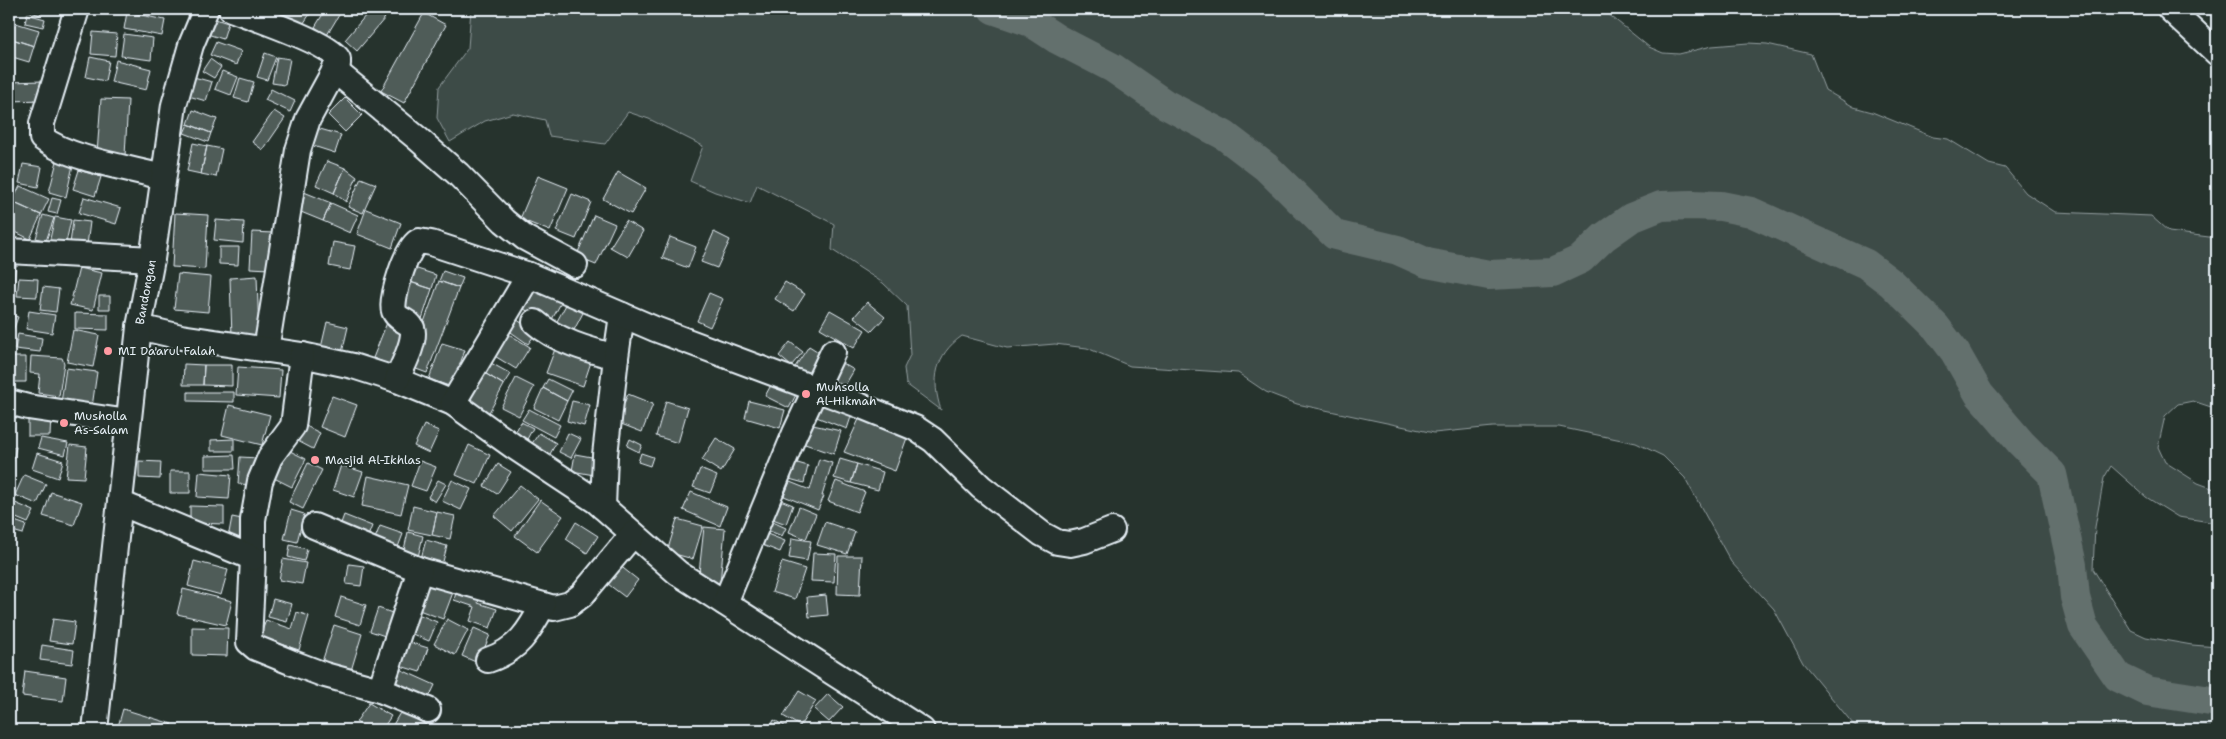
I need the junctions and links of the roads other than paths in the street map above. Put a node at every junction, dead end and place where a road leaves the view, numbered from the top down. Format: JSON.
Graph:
{"nodes":[{"id":1,"x":77,"y":9,"type":"edge"},
{"id":2,"x":206,"y":9,"type":"edge"},
{"id":3,"x":230,"y":9,"type":"edge"},
{"id":4,"x":2170,"y":9,"type":"edge"},
{"id":5,"x":2217,"y":53,"type":"edge"},
{"id":6,"x":334,"y":70,"type":"junction"},
{"id":7,"x":163,"y":178,"type":"junction"},
{"id":8,"x":9,"y":251,"type":"edge"},
{"id":9,"x":152,"y":259,"type":"junction"},
{"id":10,"x":575,"y":265,"type":"dead end"},
{"id":11,"x":529,"y":275,"type":"junction"},
{"id":12,"x":622,"y":315,"type":"junction"},
{"id":13,"x":535,"y":322,"type":"dead end"},
{"id":14,"x":139,"y":327,"type":"junction"},
{"id":15,"x":266,"y":350,"type":"junction"},
{"id":16,"x":833,"y":352,"type":"dead end"},
{"id":17,"x":302,"y":355,"type":"junction"},
{"id":18,"x":616,"y":357,"type":"junction"},
{"id":19,"x":397,"y":380,"type":"junction"},
{"id":20,"x":815,"y":390,"type":"junction"},
{"id":21,"x":9,"y":402,"type":"edge"},
{"id":22,"x":453,"y":403,"type":"junction"},
{"id":23,"x":128,"y":422,"type":"junction"},
{"id":24,"x":120,"y":503,"type":"junction"},
{"id":25,"x":603,"y":507,"type":"junction"},
{"id":26,"x":314,"y":526,"type":"dead end"},
{"id":27,"x":1112,"y":530,"type":"dead end"},
{"id":28,"x":633,"y":534,"type":"junction"},
{"id":29,"x":254,"y":558,"type":"junction"},
{"id":30,"x":420,"y":570,"type":"junction"},
{"id":31,"x":725,"y":603,"type":"junction"},
{"id":32,"x":544,"y":605,"type":"junction"},
{"id":33,"x":488,"y":660,"type":"dead end"},
{"id":34,"x":380,"y":690,"type":"junction"},
{"id":35,"x":428,"y":710,"type":"dead end"},
{"id":36,"x":95,"y":730,"type":"edge"},
{"id":37,"x":922,"y":730,"type":"edge"}],
"edges":[{"from":1,"to":7,"type":"street"},
{"from":2,"to":7,"type":"street","name":"Bandongan"},
{"from":3,"to":6,"type":"street"},
{"from":4,"to":5,"type":"street"},
{"from":6,"to":10,"type":"street"},
{"from":6,"to":15,"type":"street"},
{"from":7,"to":9,"type":"street","name":"Bandongan"},
{"from":8,"to":9,"type":"street"},
{"from":9,"to":14,"type":"street","name":"Bandongan"},
{"from":11,"to":12,"type":"street"},
{"from":11,"to":19,"type":"street"},
{"from":11,"to":22,"type":"street"},
{"from":12,"to":18,"type":"street"},
{"from":12,"to":20,"type":"street"},
{"from":13,"to":18,"type":"street"},
{"from":14,"to":15,"type":"street"},
{"from":14,"to":23,"type":"street","name":"Bandongan"},
{"from":15,"to":17,"type":"street"},
{"from":16,"to":20,"type":"street"},
{"from":17,"to":19,"type":"street"},
{"from":17,"to":29,"type":"street"},
{"from":18,"to":25,"type":"street"},
{"from":19,"to":22,"type":"street"},
{"from":20,"to":27,"type":"street"},
{"from":20,"to":31,"type":"street"},
{"from":21,"to":23,"type":"street"},
{"from":22,"to":25,"type":"street"},
{"from":23,"to":24,"type":"street","name":"Bandongan"},
{"from":24,"to":29,"type":"street"},
{"from":24,"to":36,"type":"street","name":"Bandongan"},
{"from":25,"to":28,"type":"street"},
{"from":26,"to":30,"type":"street"},
{"from":28,"to":31,"type":"street"},
{"from":28,"to":32,"type":"street"},
{"from":29,"to":34,"type":"street"},
{"from":30,"to":32,"type":"street"},
{"from":30,"to":34,"type":"street"},
{"from":31,"to":37,"type":"street"},
{"from":32,"to":33,"type":"street"},
{"from":34,"to":35,"type":"street"}]}
